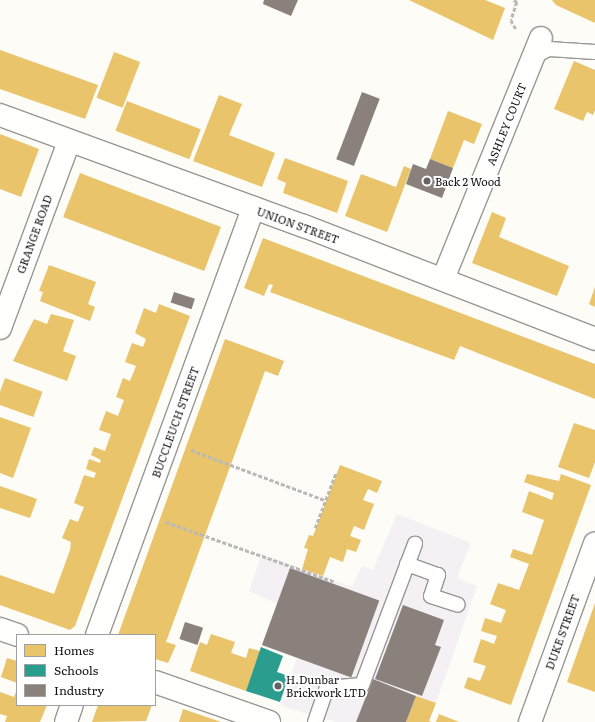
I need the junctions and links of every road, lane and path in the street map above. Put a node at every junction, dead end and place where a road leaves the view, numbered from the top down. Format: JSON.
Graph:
{"nodes":[{"id":1,"x":537,"y":48,"type":"joint"},
{"id":2,"x":595,"y":52,"type":"edge"},
{"id":3,"x":0,"y":115,"type":"edge"},
{"id":4,"x":69,"y":140,"type":"junction"},
{"id":5,"x":253,"y":208,"type":"junction"},
{"id":6,"x":443,"y":279,"type":"junction"},
{"id":7,"x":0,"y":328,"type":"edge"},
{"id":8,"x":595,"y":339,"type":"edge"},
{"id":9,"x":168,"y":442,"type":"junction"},
{"id":10,"x":336,"y":472,"type":"dead end"},
{"id":11,"x":325,"y":500,"type":"junction"},
{"id":12,"x":142,"y":513,"type":"junction"},
{"id":13,"x":315,"y":528,"type":"dead end"},
{"id":14,"x":415,"y":544,"type":"dead end"},
{"id":15,"x":594,"y":550,"type":"edge"},
{"id":16,"x":407,"y":564,"type":"junction"},
{"id":17,"x":335,"y":582,"type":"dead end"},
{"id":18,"x":458,"y":605,"type":"dead end"},
{"id":19,"x":0,"y":629,"type":"edge"},
{"id":20,"x":16,"y":634,"type":"edge"},
{"id":21,"x":97,"y":634,"type":"edge"},
{"id":22,"x":156,"y":682,"type":"edge"},
{"id":23,"x":72,"y":706,"type":"edge"},
{"id":24,"x":66,"y":722,"type":"edge"},
{"id":25,"x":269,"y":722,"type":"edge"},
{"id":26,"x":315,"y":722,"type":"edge"},
{"id":27,"x":530,"y":722,"type":"edge"}],
"edges":[{"from":1,"to":2,"type":"lane","name":"ASHLEY COURT"},
{"from":1,"to":6,"type":"street","name":"ASHLEY COURT"},
{"from":3,"to":4,"type":"street","name":"UNION STREET"},
{"from":4,"to":5,"type":"street","name":"UNION STREET"},
{"from":4,"to":7,"type":"street","name":"GRANGE ROAD"},
{"from":5,"to":6,"type":"street","name":"UNION STREET"},
{"from":5,"to":9,"type":"street","name":"BUCCLEUCH STREET"},
{"from":6,"to":8,"type":"street","name":"UNION STREET"},
{"from":9,"to":11,"type":"path"},
{"from":9,"to":12,"type":"street","name":"BUCCLEUCH STREET"},
{"from":10,"to":11,"type":"path"},
{"from":11,"to":13,"type":"path"},
{"from":12,"to":17,"type":"path"},
{"from":12,"to":21,"type":"street","name":"BUCCLEUCH STREET"},
{"from":14,"to":16,"type":"lane"},
{"from":15,"to":27,"type":"street","name":"DUKE STREET"},
{"from":16,"to":18,"type":"lane"},
{"from":16,"to":26,"type":"lane"},
{"from":19,"to":20,"type":"street"},
{"from":22,"to":25,"type":"street"},
{"from":23,"to":24,"type":"street"}]}
